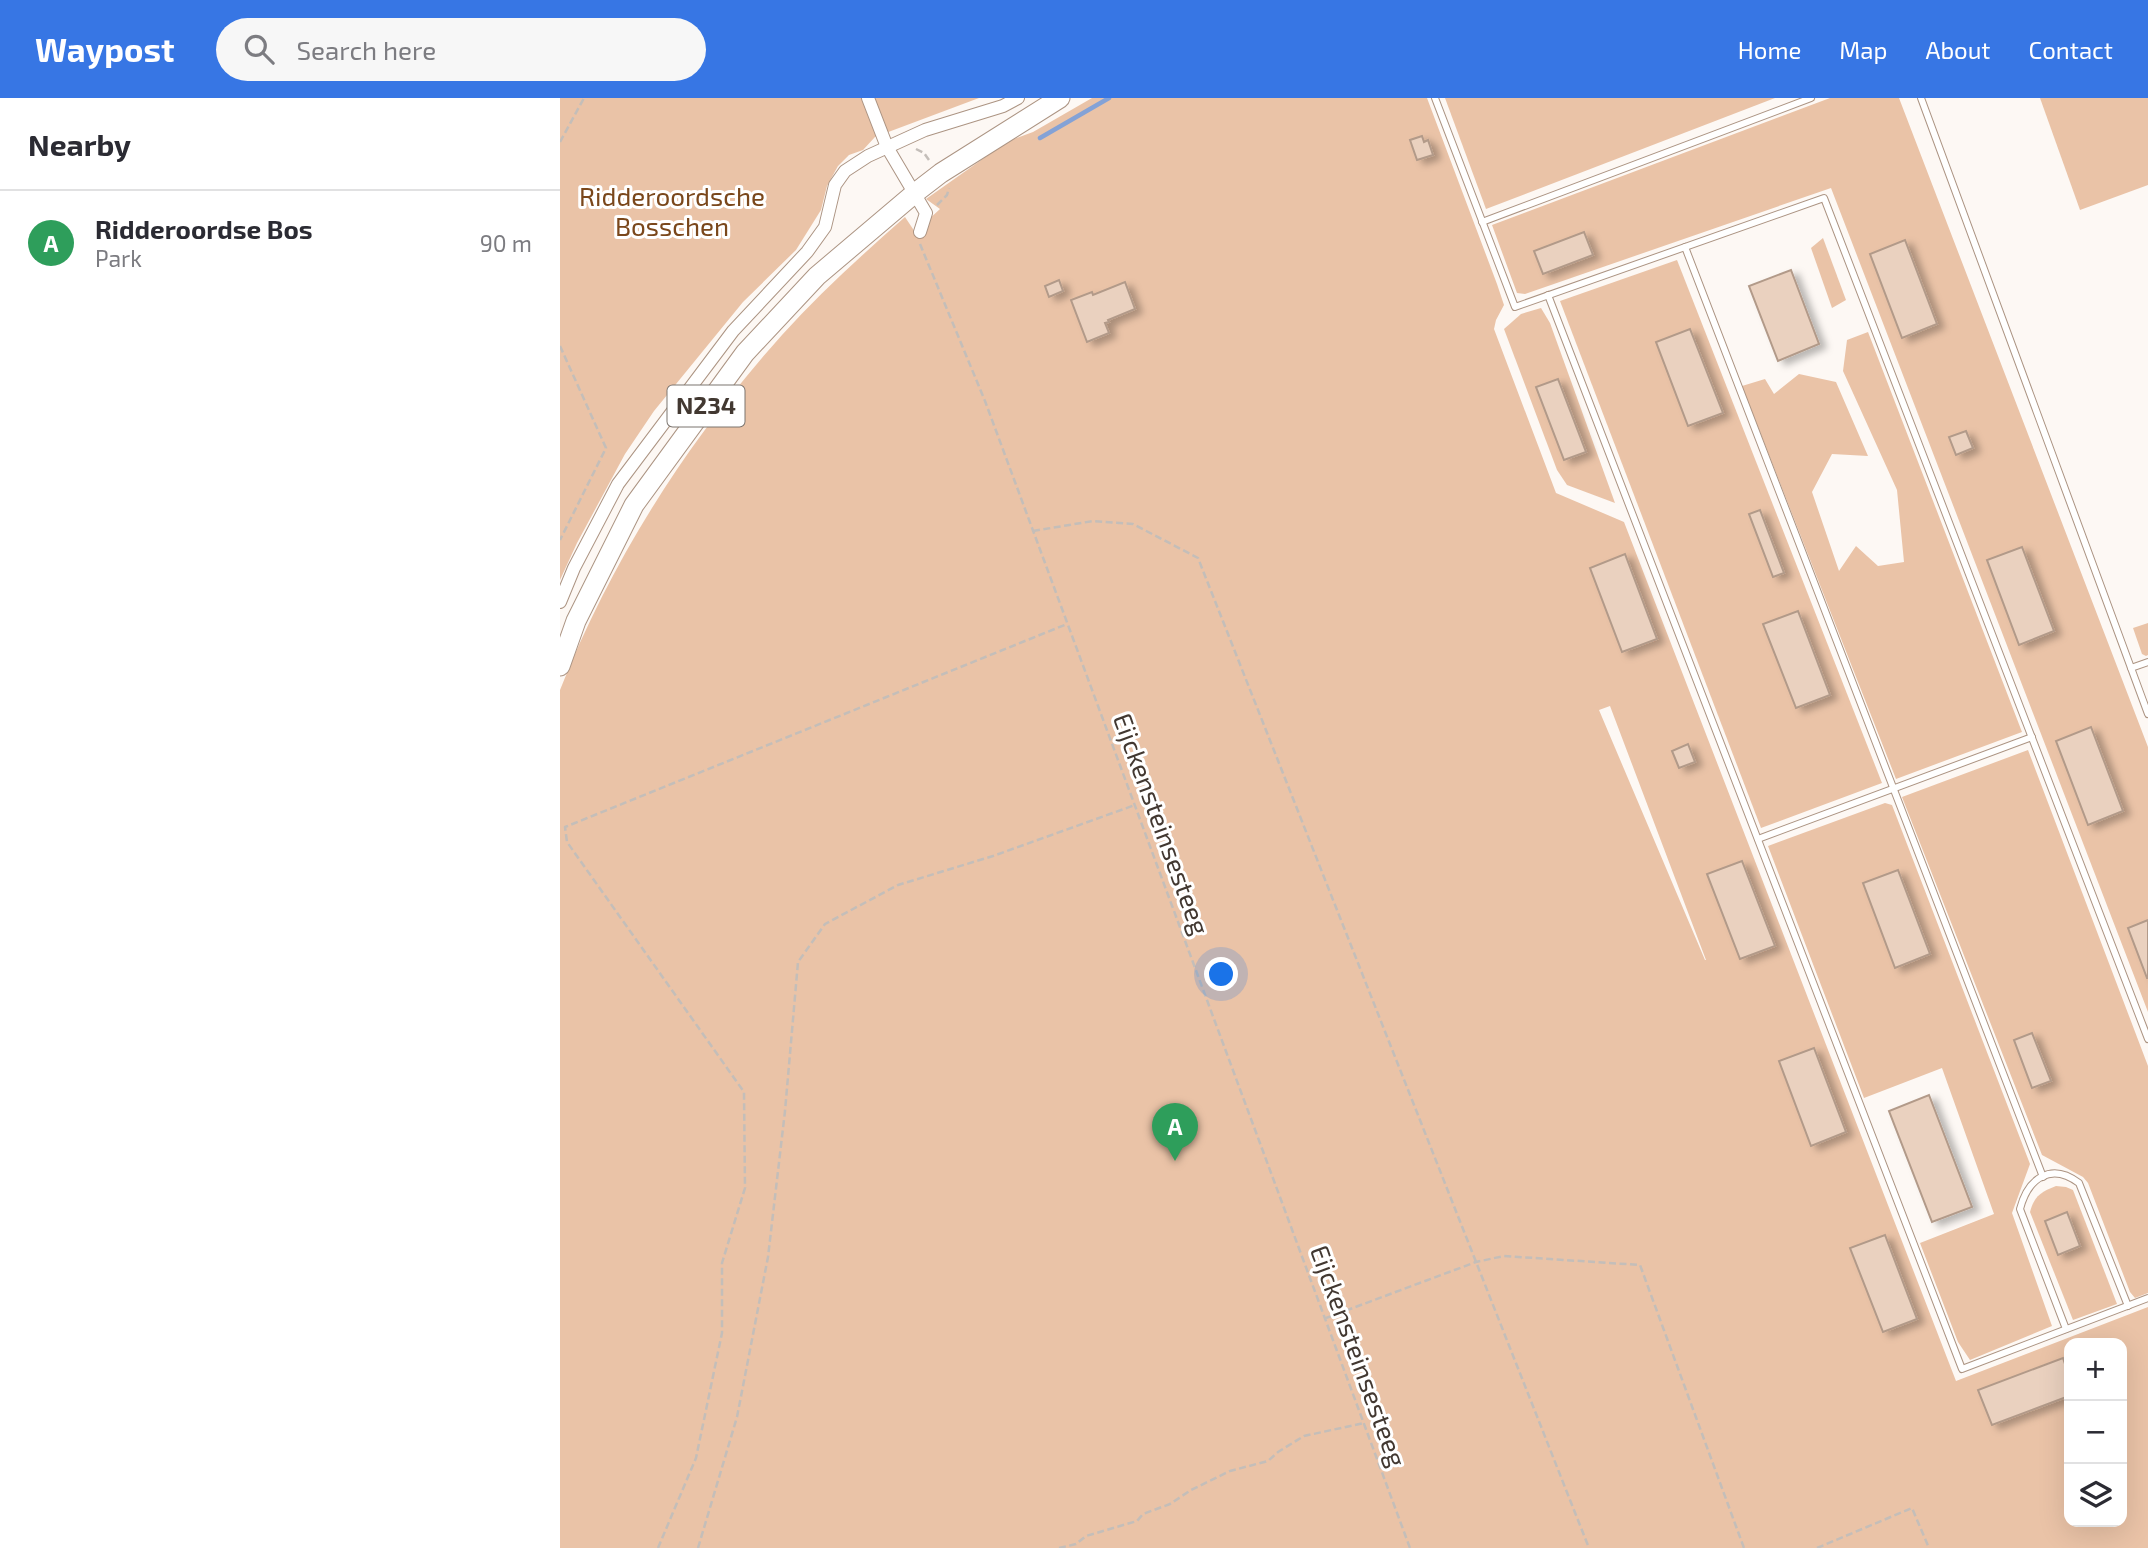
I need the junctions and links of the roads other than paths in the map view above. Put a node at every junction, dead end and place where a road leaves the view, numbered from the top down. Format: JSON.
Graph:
{"nodes":[{"id":1,"x":868,"y":98,"type":"edge"},
{"id":2,"x":1018,"y":98,"type":"edge"},
{"id":3,"x":1060,"y":98,"type":"edge"},
{"id":4,"x":1435,"y":98,"type":"edge"},
{"id":5,"x":1811,"y":98,"type":"edge"},
{"id":6,"x":1921,"y":98,"type":"edge"},
{"id":7,"x":887,"y":147,"type":"junction"},
{"id":8,"x":915,"y":193,"type":"junction"},
{"id":9,"x":1482,"y":222,"type":"junction"},
{"id":10,"x":920,"y":232,"type":"road end"},
{"id":11,"x":1685,"y":247,"type":"junction"},
{"id":12,"x":1548,"y":295,"type":"junction"},
{"id":13,"x":560,"y":602,"type":"edge"},
{"id":14,"x":2148,"y":662,"type":"edge"},
{"id":15,"x":560,"y":666,"type":"edge"},
{"id":16,"x":2131,"y":668,"type":"junction"},
{"id":17,"x":2148,"y":713,"type":"edge"},
{"id":18,"x":2032,"y":737,"type":"junction"},
{"id":19,"x":1894,"y":789,"type":"junction"},
{"id":20,"x":1758,"y":839,"type":"junction"},
{"id":21,"x":2148,"y":1039,"type":"edge"},
{"id":22,"x":2043,"y":1177,"type":"junction"},
{"id":23,"x":2148,"y":1298,"type":"edge"},
{"id":24,"x":2128,"y":1306,"type":"junction"},
{"id":25,"x":2066,"y":1329,"type":"junction"}],
"edges":[{"from":1,"to":7,"type":"street"},
{"from":2,"to":7,"type":"street"},
{"from":3,"to":8,"type":"main road","number":"N234"},
{"from":4,"to":9,"type":"lane"},
{"from":5,"to":9,"type":"lane"},
{"from":6,"to":16,"type":"lane"},
{"from":7,"to":8,"type":"street"},
{"from":7,"to":13,"type":"street"},
{"from":8,"to":10,"type":"street"},
{"from":8,"to":15,"type":"main road","number":"N234"},
{"from":9,"to":12,"type":"lane"},
{"from":11,"to":12,"type":"lane"},
{"from":11,"to":18,"type":"lane"},
{"from":11,"to":19,"type":"lane"},
{"from":12,"to":20,"type":"lane"},
{"from":14,"to":16,"type":"lane"},
{"from":16,"to":17,"type":"lane"},
{"from":18,"to":19,"type":"lane"},
{"from":18,"to":21,"type":"lane"},
{"from":19,"to":20,"type":"lane"},
{"from":19,"to":22,"type":"lane"},
{"from":20,"to":25,"type":"lane"},
{"from":22,"to":24,"type":"lane"},
{"from":22,"to":25,"type":"lane"},
{"from":23,"to":24,"type":"lane"},
{"from":24,"to":25,"type":"lane"}]}
